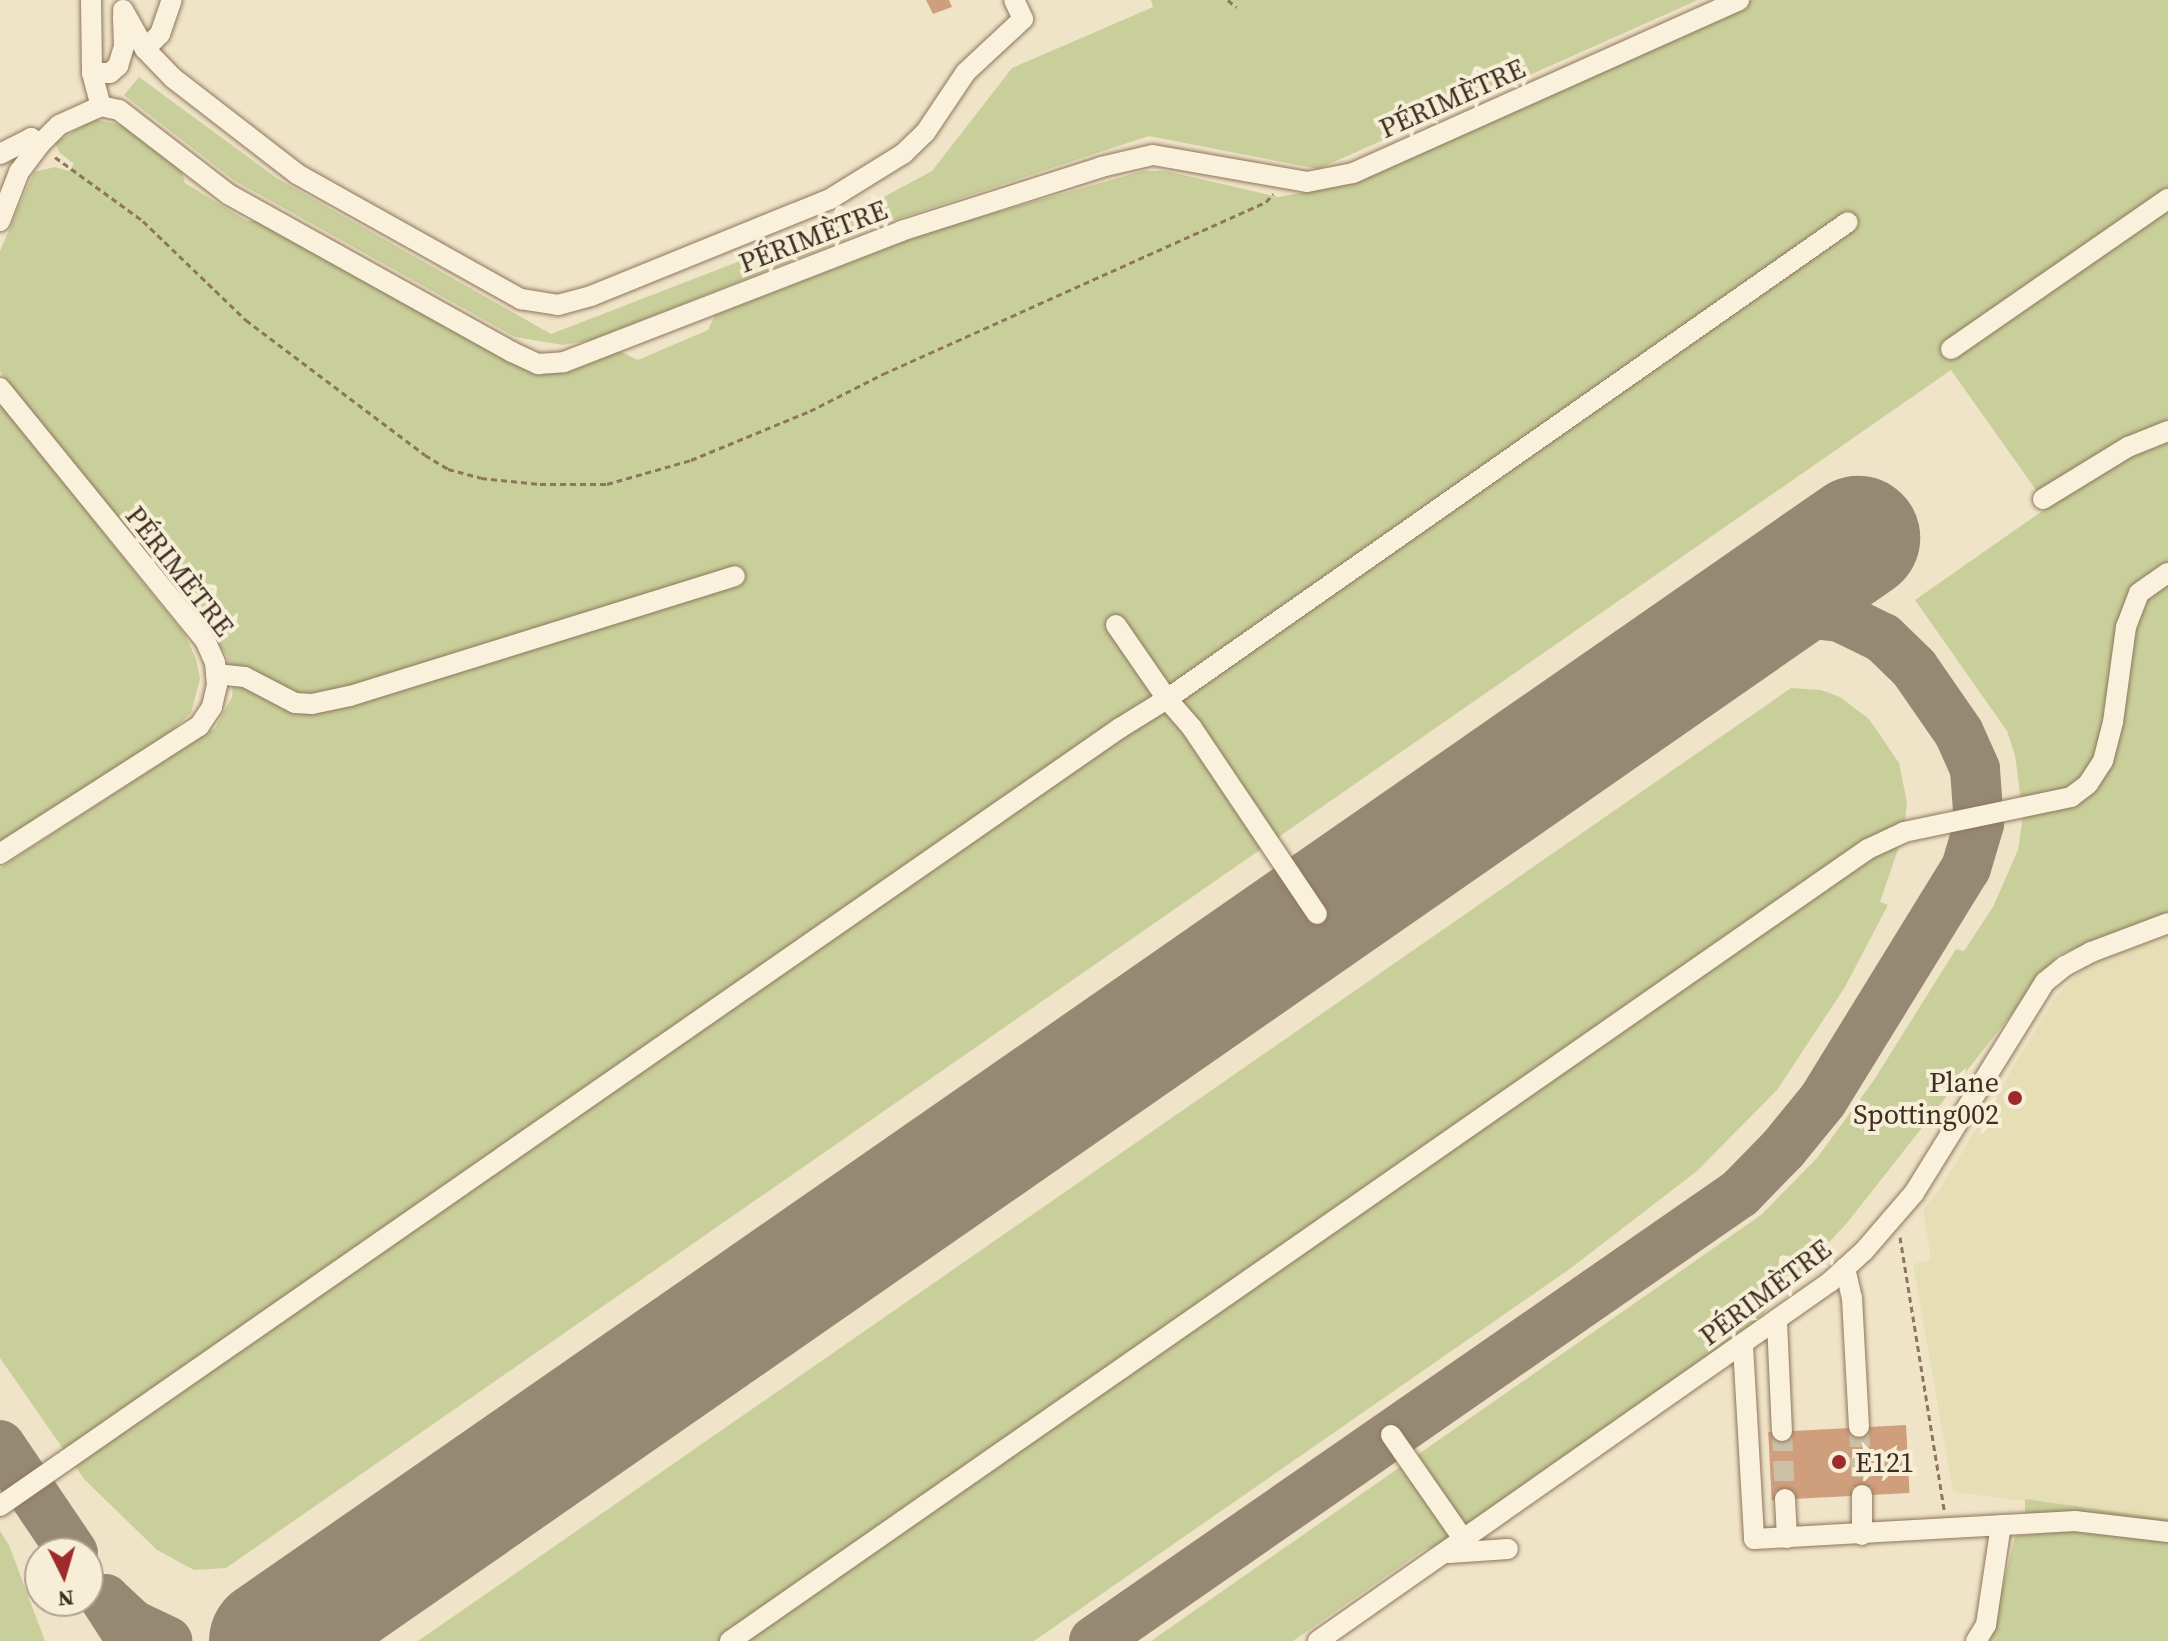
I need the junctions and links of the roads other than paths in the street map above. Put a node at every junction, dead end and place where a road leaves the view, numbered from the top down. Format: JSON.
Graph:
{"nodes":[{"id":1,"x":91,"y":0,"type":"edge"},
{"id":2,"x":172,"y":0,"type":"edge"},
{"id":3,"x":1014,"y":0,"type":"edge"},
{"id":4,"x":1739,"y":0,"type":"edge"},
{"id":5,"x":122,"y":5,"type":"edge"},
{"id":6,"x":145,"y":49,"type":"junction"},
{"id":7,"x":92,"y":73,"type":"junction"},
{"id":8,"x":101,"y":106,"type":"junction"},
{"id":9,"x":39,"y":145,"type":"junction"},
{"id":10,"x":0,"y":154,"type":"edge"},
{"id":11,"x":2168,"y":199,"type":"edge"},
{"id":12,"x":0,"y":221,"type":"edge"},
{"id":13,"x":1848,"y":222,"type":"dead end"},
{"id":14,"x":1951,"y":349,"type":"dead end"},
{"id":15,"x":0,"y":388,"type":"edge"},
{"id":16,"x":2168,"y":431,"type":"edge"},
{"id":17,"x":2043,"y":499,"type":"dead end"},
{"id":18,"x":2168,"y":573,"type":"edge"},
{"id":19,"x":735,"y":576,"type":"dead end"},
{"id":20,"x":1116,"y":625,"type":"dead end"},
{"id":21,"x":216,"y":674,"type":"junction"},
{"id":22,"x":1167,"y":699,"type":"junction"},
{"id":23,"x":0,"y":854,"type":"edge"},
{"id":24,"x":1317,"y":914,"type":"dead end"},
{"id":25,"x":2168,"y":923,"type":"edge"},
{"id":26,"x":1845,"y":1268,"type":"junction"},
{"id":27,"x":1777,"y":1322,"type":"junction"},
{"id":28,"x":1743,"y":1346,"type":"junction"},
{"id":29,"x":1859,"y":1427,"type":"tunnel mouth"},
{"id":30,"x":1782,"y":1431,"type":"tunnel mouth"},
{"id":31,"x":1391,"y":1435,"type":"dead end"},
{"id":32,"x":1862,"y":1495,"type":"tunnel mouth"},
{"id":33,"x":1785,"y":1499,"type":"tunnel mouth"},
{"id":34,"x":0,"y":1506,"type":"edge"},
{"id":35,"x":2001,"y":1525,"type":"junction"},
{"id":36,"x":2168,"y":1532,"type":"edge"},
{"id":37,"x":1862,"y":1535,"type":"junction"},
{"id":38,"x":1787,"y":1538,"type":"junction"},
{"id":39,"x":1464,"y":1540,"type":"junction"},
{"id":40,"x":1508,"y":1549,"type":"dead end"},
{"id":41,"x":1446,"y":1553,"type":"junction"},
{"id":42,"x":730,"y":1641,"type":"edge"},
{"id":43,"x":1318,"y":1641,"type":"edge"},
{"id":44,"x":1976,"y":1641,"type":"edge"}],
"edges":[{"from":1,"to":7,"type":"lane"},
{"from":2,"to":6,"type":"lane"},
{"from":3,"to":6,"type":"lane"},
{"from":4,"to":8,"type":"lane","name":"PÉRIMÈTRE"},
{"from":5,"to":6,"type":"lane"},
{"from":5,"to":7,"type":"lane"},
{"from":7,"to":8,"type":"lane"},
{"from":8,"to":9,"type":"lane"},
{"from":9,"to":10,"type":"lane"},
{"from":9,"to":12,"type":"lane"},
{"from":11,"to":14,"type":"lane"},
{"from":13,"to":22,"type":"lane"},
{"from":15,"to":21,"type":"lane","name":"PÉRIMÈTRE"},
{"from":16,"to":17,"type":"lane"},
{"from":18,"to":42,"type":"lane"},
{"from":19,"to":21,"type":"lane"},
{"from":20,"to":22,"type":"lane"},
{"from":21,"to":23,"type":"lane","name":"PÉRIMÈTRE"},
{"from":22,"to":24,"type":"lane"},
{"from":22,"to":34,"type":"lane"},
{"from":25,"to":26,"type":"lane","name":"PÉRIMÈTRE"},
{"from":26,"to":27,"type":"lane","name":"PÉRIMÈTRE"},
{"from":26,"to":29,"type":"lane"},
{"from":27,"to":28,"type":"lane","name":"PÉRIMÈTRE"},
{"from":27,"to":30,"type":"lane"},
{"from":28,"to":38,"type":"lane"},
{"from":28,"to":39,"type":"lane","name":"PÉRIMÈTRE"},
{"from":31,"to":39,"type":"lane"},
{"from":32,"to":37,"type":"lane"},
{"from":33,"to":38,"type":"lane"},
{"from":35,"to":36,"type":"lane"},
{"from":35,"to":37,"type":"lane"},
{"from":35,"to":44,"type":"lane"},
{"from":37,"to":38,"type":"lane"},
{"from":39,"to":41,"type":"lane","name":"PÉRIMÈTRE"},
{"from":40,"to":41,"type":"lane"},
{"from":41,"to":43,"type":"lane","name":"PÉRIMÈTRE"}]}
